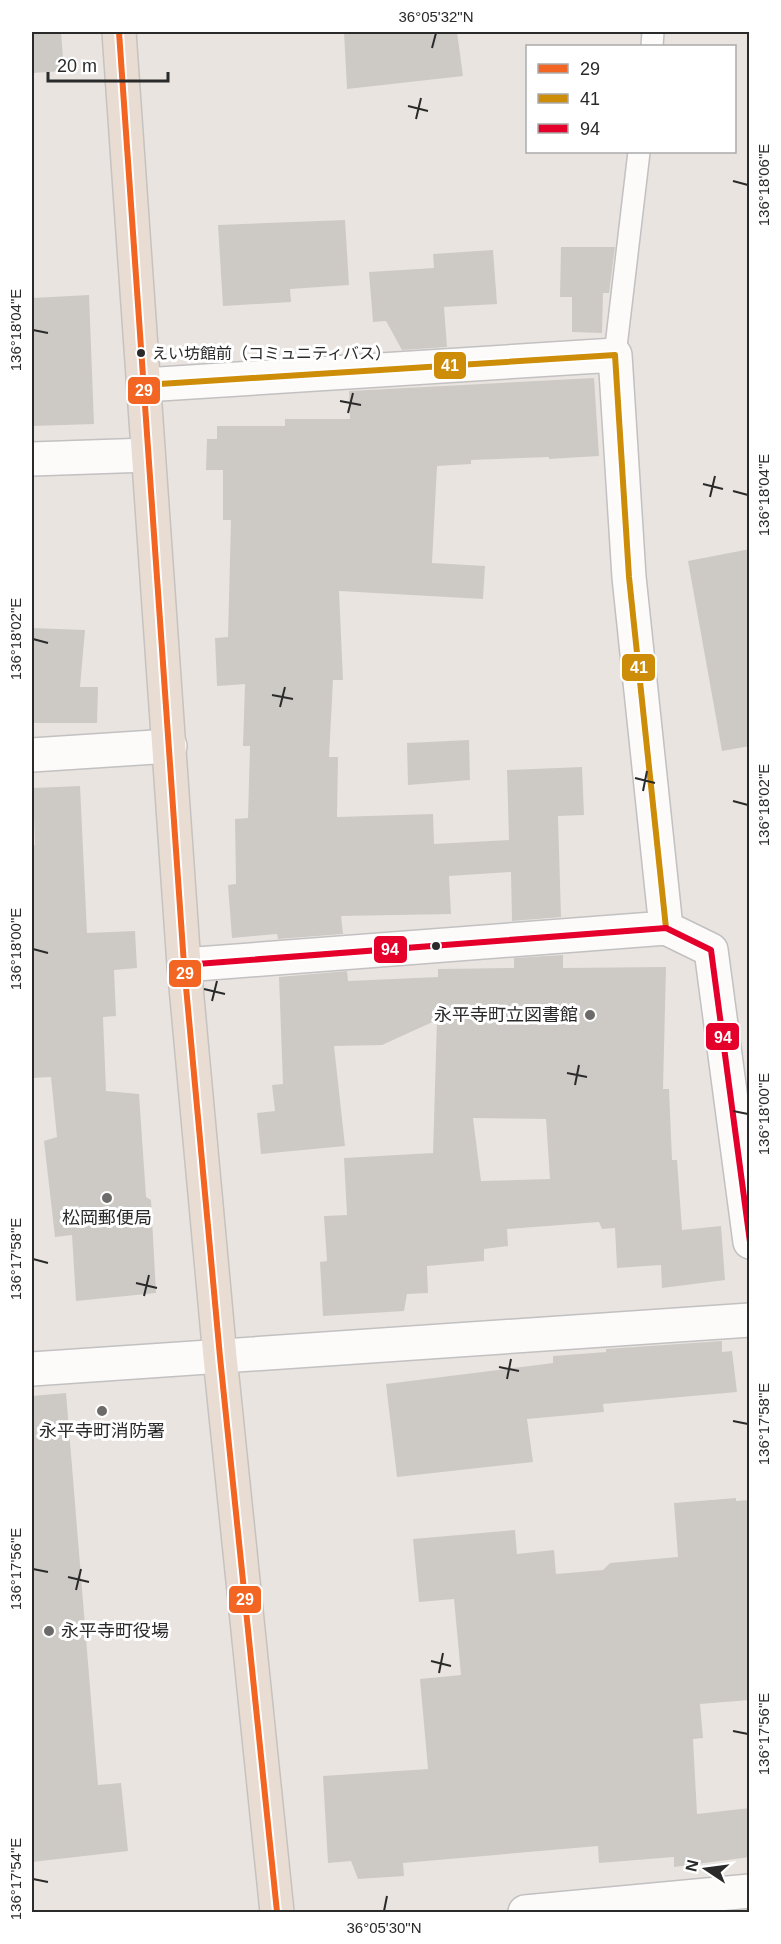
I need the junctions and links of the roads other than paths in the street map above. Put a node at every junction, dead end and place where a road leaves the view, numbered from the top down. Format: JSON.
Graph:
{"nodes":[{"id":1,"x":119,"y":32,"type":"edge"},
{"id":2,"x":639,"y":153,"type":"edge"},
{"id":3,"x":615,"y":355,"type":"junction"},
{"id":4,"x":144,"y":385,"type":"junction"},
{"id":5,"x":148,"y":455,"type":"junction"},
{"id":6,"x":32,"y":459,"type":"edge"},
{"id":7,"x":170,"y":746,"type":"junction"},
{"id":8,"x":32,"y":755,"type":"edge"},
{"id":9,"x":666,"y":928,"type":"junction"},
{"id":10,"x":184,"y":965,"type":"junction"},
{"id":11,"x":750,"y":1242,"type":"edge"},
{"id":12,"x":750,"y":1320,"type":"edge"},
{"id":13,"x":220,"y":1357,"type":"junction"},
{"id":14,"x":32,"y":1369,"type":"edge"},
{"id":15,"x":750,"y":1891,"type":"edge"},
{"id":16,"x":277,"y":1912,"type":"edge"},
{"id":17,"x":525,"y":1912,"type":"edge"}],
"edges":[{"from":1,"to":4,"type":"highway"},
{"from":2,"to":3,"type":"lane"},
{"from":3,"to":4,"type":"street"},
{"from":3,"to":9,"type":"street"},
{"from":4,"to":5,"type":"highway"},
{"from":5,"to":6,"type":"street"},
{"from":5,"to":7,"type":"highway"},
{"from":7,"to":8,"type":"street"},
{"from":7,"to":10,"type":"highway"},
{"from":9,"to":10,"type":"street"},
{"from":9,"to":11,"type":"street"},
{"from":10,"to":13,"type":"highway"},
{"from":12,"to":13,"type":"street"},
{"from":13,"to":14,"type":"street"},
{"from":13,"to":16,"type":"highway"},
{"from":15,"to":17,"type":"street"}]}
